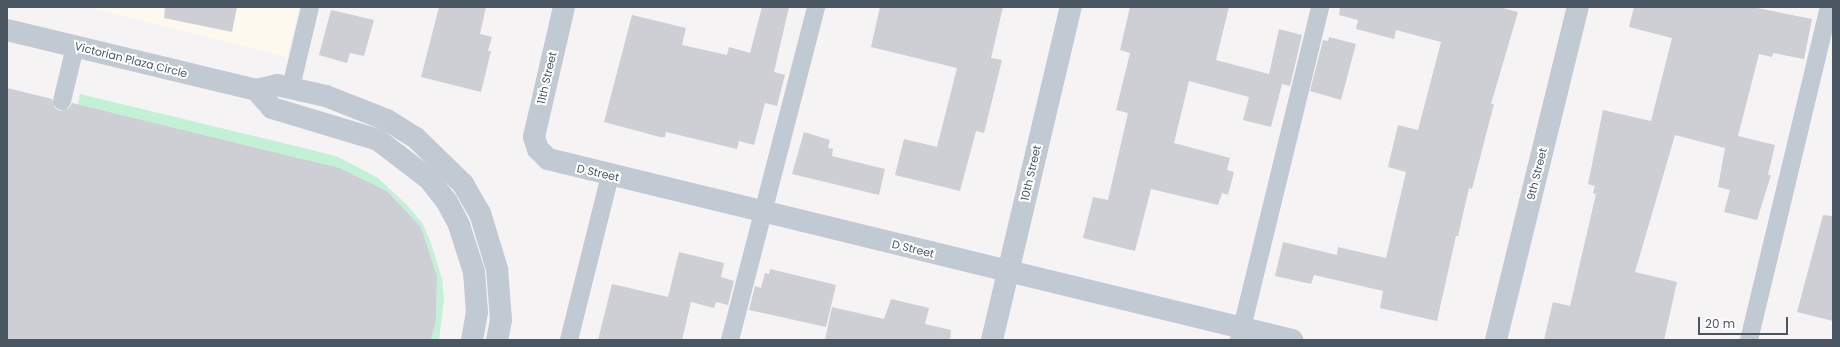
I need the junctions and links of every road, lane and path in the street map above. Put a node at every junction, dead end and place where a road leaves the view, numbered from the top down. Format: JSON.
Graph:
{"nodes":[{"id":1,"x":310,"y":7,"type":"edge"},
{"id":2,"x":564,"y":7,"type":"edge"},
{"id":3,"x":816,"y":7,"type":"edge"},
{"id":4,"x":1070,"y":7,"type":"edge"},
{"id":5,"x":1320,"y":7,"type":"edge"},
{"id":6,"x":1578,"y":7,"type":"edge"},
{"id":7,"x":1829,"y":7,"type":"edge"},
{"id":8,"x":7,"y":30,"type":"edge"},
{"id":9,"x":75,"y":47,"type":"junction"},
{"id":10,"x":291,"y":87,"type":"junction"},
{"id":11,"x":256,"y":90,"type":"junction"},
{"id":12,"x":62,"y":101,"type":"dead end"},
{"id":13,"x":538,"y":149,"type":"joint"},
{"id":14,"x":610,"y":176,"type":"junction"},
{"id":15,"x":765,"y":213,"type":"junction"},
{"id":16,"x":1008,"y":272,"type":"junction"},
{"id":17,"x":1241,"y":334,"type":"edge"},
{"id":18,"x":472,"y":340,"type":"edge"},
{"id":19,"x":498,"y":340,"type":"edge"},
{"id":20,"x":569,"y":340,"type":"edge"},
{"id":21,"x":730,"y":340,"type":"edge"},
{"id":22,"x":992,"y":340,"type":"edge"},
{"id":23,"x":1292,"y":340,"type":"edge"},
{"id":24,"x":1496,"y":340,"type":"edge"},
{"id":25,"x":1749,"y":340,"type":"edge"}],
"edges":[{"from":1,"to":10,"type":"lane"},
{"from":2,"to":13,"type":"street","name":"11th Street"},
{"from":3,"to":15,"type":"lane"},
{"from":4,"to":16,"type":"street","name":"10th Street"},
{"from":5,"to":17,"type":"lane"},
{"from":6,"to":24,"type":"street","name":"9th Street"},
{"from":7,"to":25,"type":"lane"},
{"from":8,"to":9,"type":"street","name":"Victorian Plaza Circle"},
{"from":9,"to":11,"type":"street","name":"Victorian Plaza Circle"},
{"from":9,"to":12,"type":"lane"},
{"from":10,"to":11,"type":"street","name":"Victorian Plaza Circle"},
{"from":10,"to":19,"type":"street","name":"Victorian Plaza Circle"},
{"from":11,"to":18,"type":"street"},
{"from":13,"to":14,"type":"street","name":"D Street"},
{"from":14,"to":15,"type":"street","name":"D Street"},
{"from":14,"to":20,"type":"lane"},
{"from":15,"to":16,"type":"street","name":"D Street"},
{"from":15,"to":21,"type":"lane"},
{"from":16,"to":17,"type":"street","name":"D Street"},
{"from":16,"to":22,"type":"street","name":"10th Street"},
{"from":17,"to":23,"type":"street","name":"D Street"}]}
